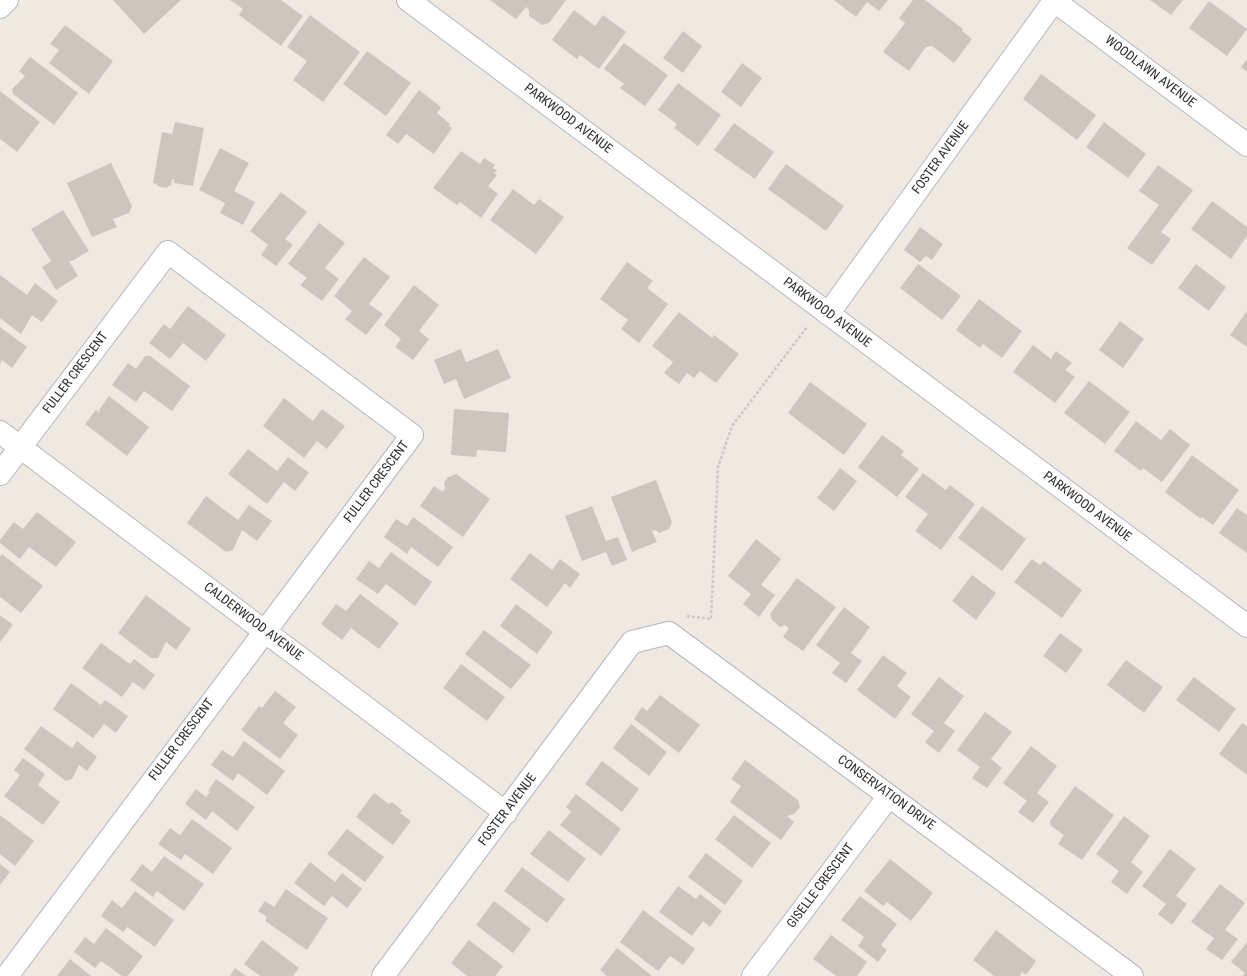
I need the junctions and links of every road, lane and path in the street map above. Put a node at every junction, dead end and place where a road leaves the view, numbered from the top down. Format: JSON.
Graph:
{"nodes":[{"id":1,"x":7,"y":0,"type":"edge"},
{"id":2,"x":408,"y":0,"type":"edge"},
{"id":3,"x":1054,"y":1,"type":"edge"},
{"id":4,"x":0,"y":7,"type":"edge"},
{"id":5,"x":1247,"y":145,"type":"edge"},
{"id":6,"x":828,"y":314,"type":"junction"},
{"id":7,"x":809,"y":325,"type":"dead end"},
{"id":8,"x":0,"y":432,"type":"edge"},
{"id":9,"x":20,"y":447,"type":"junction"},
{"id":10,"x":0,"y":474,"type":"edge"},
{"id":11,"x":686,"y":616,"type":"dead end"},
{"id":12,"x":1247,"y":626,"type":"edge"},
{"id":13,"x":265,"y":630,"type":"junction"},
{"id":14,"x":632,"y":642,"type":"joint"},
{"id":15,"x":889,"y":796,"type":"junction"},
{"id":16,"x":506,"y":813,"type":"junction"},
{"id":17,"x":1119,"y":972,"type":"edge"},
{"id":18,"x":7,"y":976,"type":"edge"},
{"id":19,"x":383,"y":976,"type":"edge"},
{"id":20,"x":753,"y":976,"type":"edge"}],
"edges":[{"from":1,"to":4,"type":"street"},
{"from":2,"to":6,"type":"street","name":"PARKWOOD AVENUE"},
{"from":3,"to":5,"type":"street","name":"WOODLAWN AVENUE"},
{"from":3,"to":6,"type":"street","name":"FOSTER AVENUE"},
{"from":6,"to":12,"type":"street","name":"PARKWOOD AVENUE"},
{"from":7,"to":11,"type":"path"},
{"from":8,"to":9,"type":"street","name":"CALDERWOOD AVENUE"},
{"from":9,"to":10,"type":"street","name":"FULLER CRESCENT"},
{"from":9,"to":13,"type":"street","name":"CALDERWOOD AVENUE"},
{"from":9,"to":13,"type":"street","name":"FULLER CRESCENT"},
{"from":13,"to":16,"type":"street","name":"CALDERWOOD AVENUE"},
{"from":13,"to":18,"type":"street","name":"FULLER CRESCENT"},
{"from":14,"to":15,"type":"street","name":"CONSERVATION DRIVE"},
{"from":14,"to":16,"type":"street","name":"FOSTER AVENUE"},
{"from":15,"to":17,"type":"street","name":"CONSERVATION DRIVE"},
{"from":15,"to":20,"type":"street","name":"GISELLE CRESCENT"},
{"from":16,"to":19,"type":"street","name":"FOSTER AVENUE"}]}
